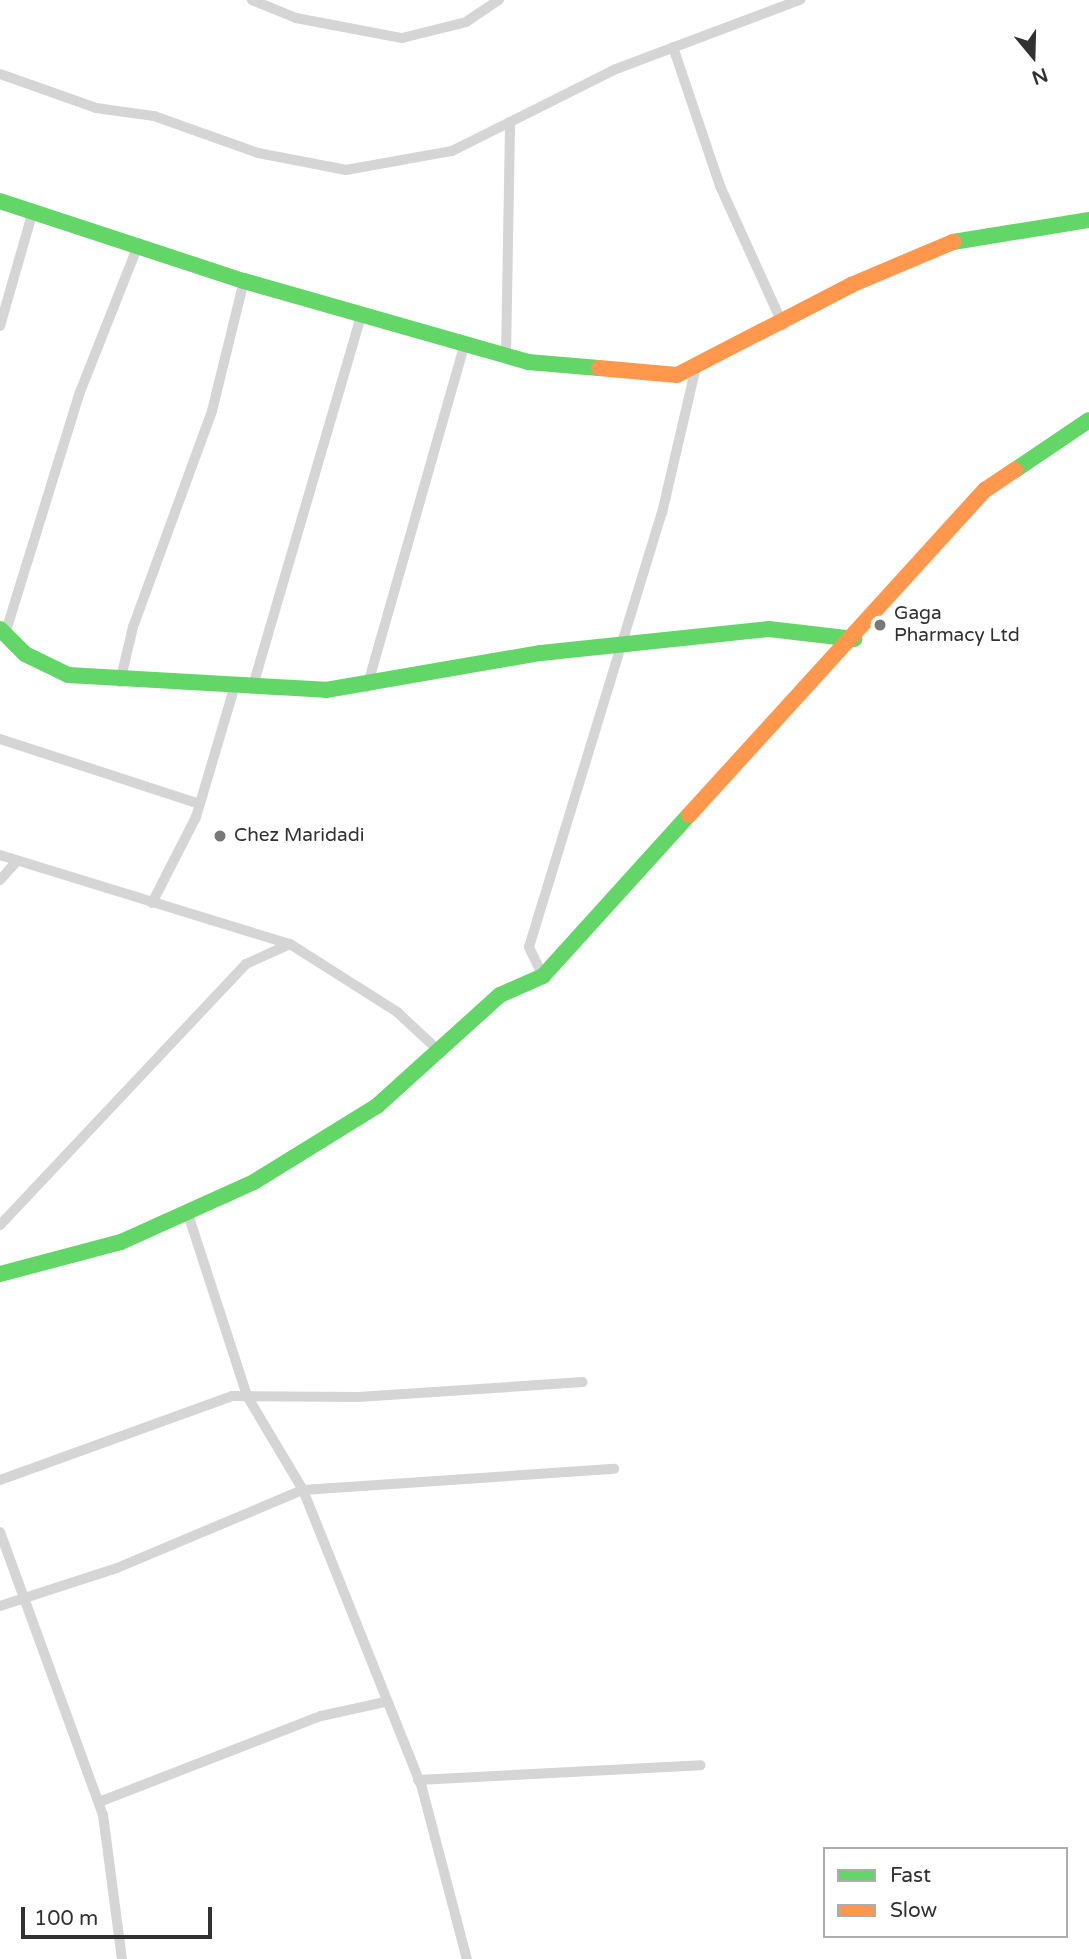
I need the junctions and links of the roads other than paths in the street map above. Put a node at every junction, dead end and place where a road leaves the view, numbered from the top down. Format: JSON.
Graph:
{"nodes":[{"id":1,"x":252,"y":0,"type":"edge"},
{"id":2,"x":499,"y":0,"type":"edge"},
{"id":3,"x":800,"y":0,"type":"edge"},
{"id":4,"x":673,"y":47,"type":"junction"},
{"id":5,"x":0,"y":74,"type":"edge"},
{"id":6,"x":510,"y":122,"type":"junction"},
{"id":7,"x":0,"y":201,"type":"edge"},
{"id":8,"x":33,"y":211,"type":"junction"},
{"id":9,"x":1089,"y":220,"type":"edge"},
{"id":10,"x":139,"y":243,"type":"junction"},
{"id":11,"x":244,"y":281,"type":"junction"},
{"id":12,"x":362,"y":313,"type":"junction"},
{"id":13,"x":783,"y":325,"type":"junction"},
{"id":14,"x":0,"y":326,"type":"edge"},
{"id":15,"x":465,"y":344,"type":"junction"},
{"id":16,"x":506,"y":356,"type":"junction"},
{"id":17,"x":696,"y":367,"type":"junction"},
{"id":18,"x":1089,"y":420,"type":"edge"},
{"id":19,"x":2,"y":632,"type":"edge"},
{"id":20,"x":854,"y":639,"type":"junction"},
{"id":21,"x":616,"y":645,"type":"junction"},
{"id":22,"x":120,"y":682,"type":"junction"},
{"id":23,"x":367,"y":687,"type":"junction"},
{"id":24,"x":234,"y":689,"type":"junction"},
{"id":25,"x":253,"y":689,"type":"junction"},
{"id":26,"x":0,"y":739,"type":"edge"},
{"id":27,"x":200,"y":804,"type":"junction"},
{"id":28,"x":0,"y":855,"type":"edge"},
{"id":29,"x":17,"y":861,"type":"junction"},
{"id":30,"x":0,"y":880,"type":"edge"},
{"id":31,"x":152,"y":903,"type":"junction"},
{"id":32,"x":290,"y":944,"type":"junction"},
{"id":33,"x":543,"y":976,"type":"junction"},
{"id":34,"x":438,"y":1050,"type":"junction"},
{"id":35,"x":187,"y":1211,"type":"junction"},
{"id":36,"x":0,"y":1225,"type":"edge"},
{"id":37,"x":0,"y":1274,"type":"edge"},
{"id":38,"x":583,"y":1382,"type":"dead end"},
{"id":39,"x":247,"y":1396,"type":"junction"},
{"id":40,"x":614,"y":1468,"type":"dead end"},
{"id":41,"x":0,"y":1480,"type":"edge"},
{"id":42,"x":303,"y":1490,"type":"junction"},
{"id":43,"x":0,"y":1532,"type":"edge"},
{"id":44,"x":27,"y":1595,"type":"junction"},
{"id":45,"x":0,"y":1606,"type":"edge"},
{"id":46,"x":385,"y":1702,"type":"junction"},
{"id":47,"x":701,"y":1765,"type":"dead end"},
{"id":48,"x":418,"y":1780,"type":"junction"},
{"id":49,"x":99,"y":1802,"type":"junction"},
{"id":50,"x":122,"y":1959,"type":"edge"},
{"id":51,"x":467,"y":1959,"type":"edge"}],
"edges":[{"from":1,"to":2,"type":"street"},
{"from":3,"to":4,"type":"street"},
{"from":4,"to":6,"type":"street"},
{"from":4,"to":13,"type":"street"},
{"from":5,"to":6,"type":"street"},
{"from":6,"to":16,"type":"street"},
{"from":7,"to":8,"type":"street"},
{"from":8,"to":10,"type":"street"},
{"from":8,"to":14,"type":"street"},
{"from":9,"to":13,"type":"street"},
{"from":10,"to":11,"type":"street"},
{"from":10,"to":19,"type":"street"},
{"from":11,"to":12,"type":"street"},
{"from":11,"to":22,"type":"street"},
{"from":12,"to":15,"type":"street"},
{"from":12,"to":25,"type":"street"},
{"from":13,"to":17,"type":"street"},
{"from":15,"to":16,"type":"street"},
{"from":15,"to":23,"type":"street"},
{"from":16,"to":17,"type":"street"},
{"from":17,"to":21,"type":"street"},
{"from":18,"to":20,"type":"street"},
{"from":19,"to":22,"type":"street"},
{"from":20,"to":21,"type":"street"},
{"from":20,"to":33,"type":"street"},
{"from":21,"to":23,"type":"street"},
{"from":21,"to":33,"type":"street"},
{"from":22,"to":24,"type":"street"},
{"from":23,"to":25,"type":"street"},
{"from":24,"to":25,"type":"street"},
{"from":24,"to":27,"type":"street"},
{"from":26,"to":27,"type":"street"},
{"from":27,"to":31,"type":"street"},
{"from":28,"to":29,"type":"street"},
{"from":29,"to":30,"type":"street"},
{"from":29,"to":31,"type":"street"},
{"from":31,"to":32,"type":"street"},
{"from":32,"to":34,"type":"street"},
{"from":32,"to":36,"type":"street"},
{"from":33,"to":34,"type":"street"},
{"from":34,"to":35,"type":"street"},
{"from":35,"to":37,"type":"street"},
{"from":35,"to":39,"type":"street"},
{"from":38,"to":39,"type":"street"},
{"from":39,"to":41,"type":"street"},
{"from":39,"to":42,"type":"street"},
{"from":40,"to":42,"type":"street"},
{"from":42,"to":44,"type":"street"},
{"from":42,"to":46,"type":"street"},
{"from":43,"to":44,"type":"street"},
{"from":44,"to":45,"type":"street"},
{"from":44,"to":49,"type":"street"},
{"from":46,"to":48,"type":"street"},
{"from":46,"to":49,"type":"street"},
{"from":47,"to":48,"type":"street"},
{"from":48,"to":51,"type":"street"},
{"from":49,"to":50,"type":"street"}]}
